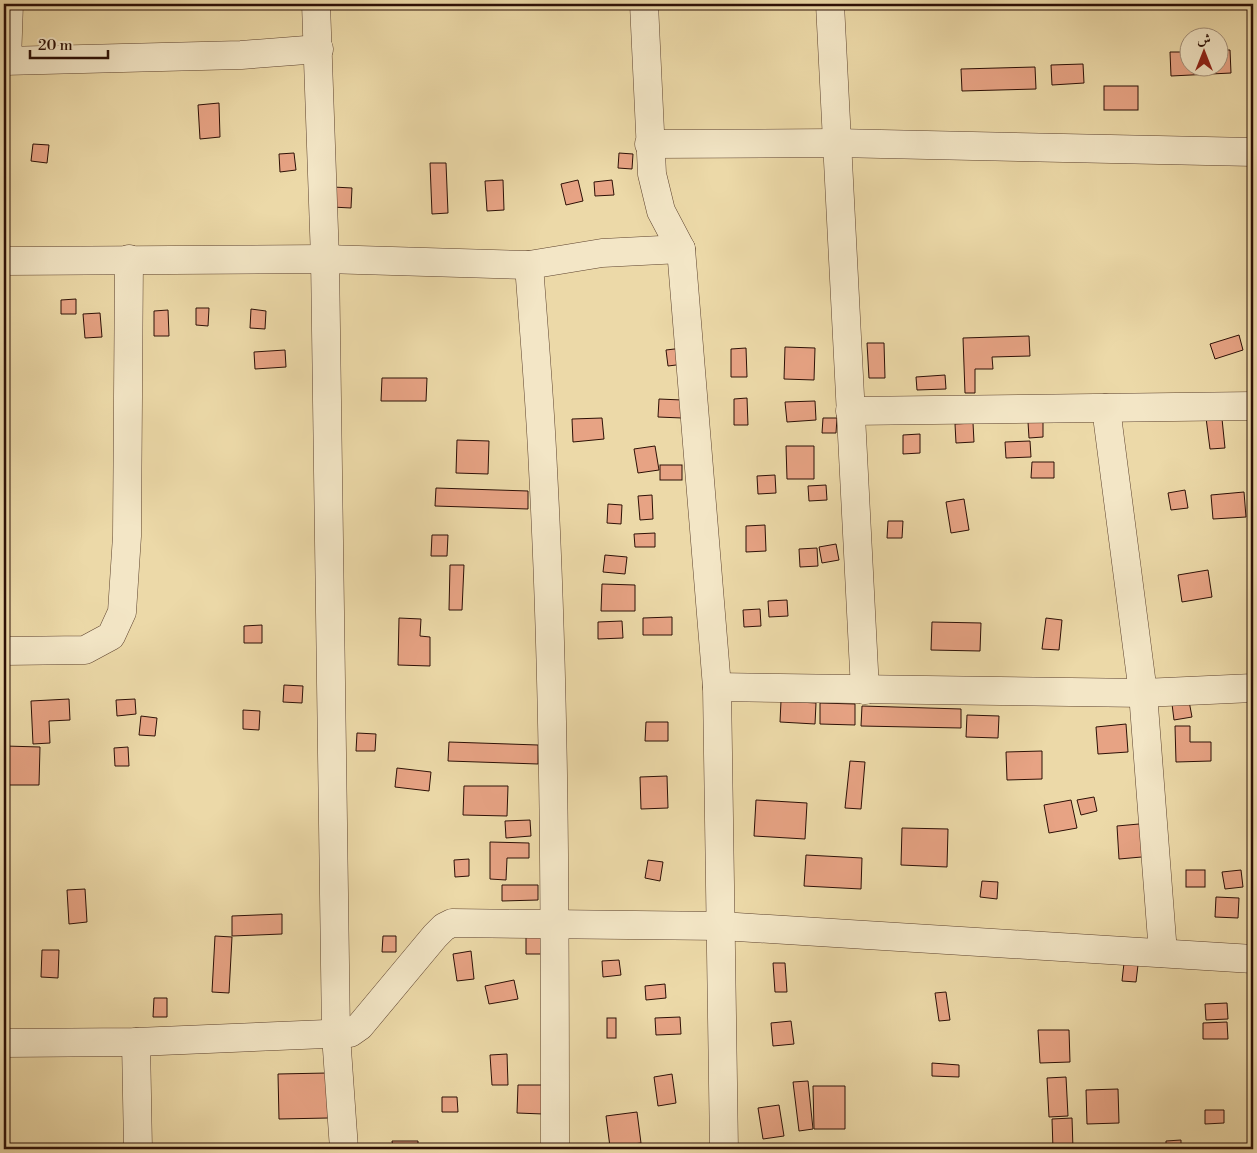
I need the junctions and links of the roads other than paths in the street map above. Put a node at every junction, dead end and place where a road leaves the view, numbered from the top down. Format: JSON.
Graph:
{"nodes":[{"id":1,"x":9,"y":4,"type":"edge"},
{"id":2,"x":316,"y":4,"type":"edge"},
{"id":3,"x":644,"y":4,"type":"edge"},
{"id":4,"x":830,"y":4,"type":"edge"},
{"id":5,"x":319,"y":49,"type":"junction"},
{"id":6,"x":5,"y":61,"type":"edge"},
{"id":7,"x":836,"y":143,"type":"junction"},
{"id":8,"x":649,"y":144,"type":"junction"},
{"id":9,"x":1253,"y":152,"type":"edge"},
{"id":10,"x":681,"y":249,"type":"junction"},
{"id":11,"x":325,"y":258,"type":"junction"},
{"id":12,"x":129,"y":259,"type":"junction"},
{"id":13,"x":4,"y":261,"type":"edge"},
{"id":14,"x":529,"y":265,"type":"junction"},
{"id":15,"x":1253,"y":406,"type":"edge"},
{"id":16,"x":1106,"y":408,"type":"junction"},
{"id":17,"x":850,"y":411,"type":"junction"},
{"id":18,"x":4,"y":652,"type":"edge"},
{"id":19,"x":718,"y":687,"type":"junction"},
{"id":20,"x":1253,"y":688,"type":"edge"},
{"id":21,"x":865,"y":690,"type":"junction"},
{"id":22,"x":1143,"y":693,"type":"junction"},
{"id":23,"x":554,"y":925,"type":"junction"},
{"id":24,"x":721,"y":926,"type":"junction"},
{"id":25,"x":1163,"y":953,"type":"junction"},
{"id":26,"x":1253,"y":958,"type":"edge"},
{"id":27,"x":336,"y":1035,"type":"junction"},
{"id":28,"x":136,"y":1042,"type":"junction"},
{"id":29,"x":4,"y":1043,"type":"edge"},
{"id":30,"x":138,"y":1149,"type":"edge"},
{"id":31,"x":344,"y":1149,"type":"edge"},
{"id":32,"x":554,"y":1149,"type":"edge"},
{"id":33,"x":724,"y":1149,"type":"edge"}],
"edges":[{"from":1,"to":6,"type":"street"},
{"from":2,"to":5,"type":"street"},
{"from":3,"to":8,"type":"street"},
{"from":4,"to":7,"type":"street"},
{"from":5,"to":6,"type":"street"},
{"from":5,"to":11,"type":"street"},
{"from":7,"to":8,"type":"street"},
{"from":7,"to":9,"type":"street"},
{"from":7,"to":17,"type":"street"},
{"from":8,"to":10,"type":"street"},
{"from":10,"to":14,"type":"street"},
{"from":10,"to":19,"type":"street"},
{"from":11,"to":12,"type":"street"},
{"from":11,"to":14,"type":"street"},
{"from":11,"to":27,"type":"street"},
{"from":12,"to":13,"type":"street"},
{"from":12,"to":18,"type":"street"},
{"from":14,"to":23,"type":"street"},
{"from":15,"to":16,"type":"street"},
{"from":16,"to":17,"type":"street"},
{"from":16,"to":22,"type":"street"},
{"from":17,"to":21,"type":"street"},
{"from":19,"to":21,"type":"street"},
{"from":19,"to":24,"type":"street"},
{"from":20,"to":22,"type":"street"},
{"from":21,"to":22,"type":"street"},
{"from":22,"to":25,"type":"street"},
{"from":23,"to":24,"type":"street"},
{"from":23,"to":27,"type":"street"},
{"from":23,"to":32,"type":"street"},
{"from":24,"to":25,"type":"street"},
{"from":24,"to":33,"type":"street"},
{"from":25,"to":26,"type":"street"},
{"from":27,"to":28,"type":"street"},
{"from":27,"to":31,"type":"street"},
{"from":28,"to":29,"type":"street"},
{"from":28,"to":30,"type":"street"}]}
